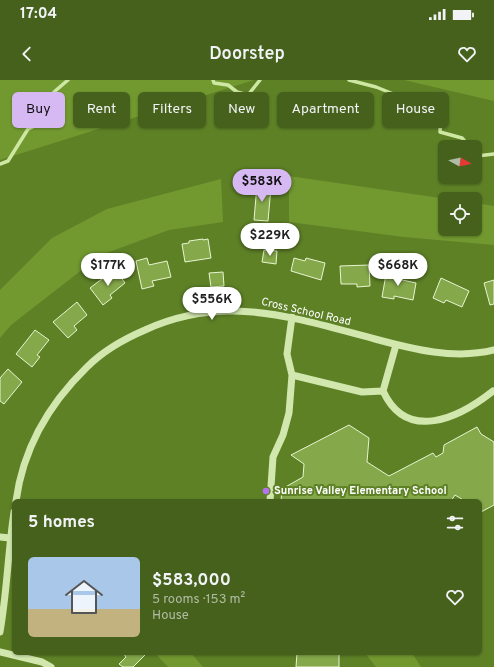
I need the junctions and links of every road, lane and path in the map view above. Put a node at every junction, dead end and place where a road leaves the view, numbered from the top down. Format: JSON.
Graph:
{"nodes":[{"id":1,"x":292,"y":317,"type":"junction"},
{"id":2,"x":396,"y":345,"type":"junction"},
{"id":3,"x":494,"y":350,"type":"edge"},
{"id":4,"x":292,"y":375,"type":"junction"},
{"id":5,"x":383,"y":391,"type":"junction"},
{"id":6,"x":493,"y":391,"type":"dead end"},
{"id":7,"x":16,"y":499,"type":"edge"},
{"id":8,"x":270,"y":499,"type":"edge"},
{"id":9,"x":12,"y":525,"type":"edge"},
{"id":10,"x":0,"y":537,"type":"edge"},
{"id":11,"x":10,"y":538,"type":"junction"},
{"id":12,"x":0,"y":632,"type":"edge"},
{"id":13,"x":0,"y":652,"type":"edge"},
{"id":14,"x":12,"y":655,"type":"edge"},
{"id":15,"x":13,"y":655,"type":"edge"},
{"id":16,"x":51,"y":667,"type":"edge"}],
"edges":[{"from":1,"to":2,"type":"street","name":"Cross School Road"},
{"from":1,"to":4,"type":"street"},
{"from":1,"to":7,"type":"street","name":"Cross School Road"},
{"from":2,"to":3,"type":"street","name":"Cross School Road"},
{"from":2,"to":5,"type":"street"},
{"from":4,"to":5,"type":"street"},
{"from":4,"to":8,"type":"street"},
{"from":5,"to":6,"type":"street"},
{"from":9,"to":11,"type":"street"},
{"from":10,"to":11,"type":"street"},
{"from":11,"to":12,"type":"street"},
{"from":13,"to":14,"type":"street"},
{"from":15,"to":16,"type":"street"}]}
